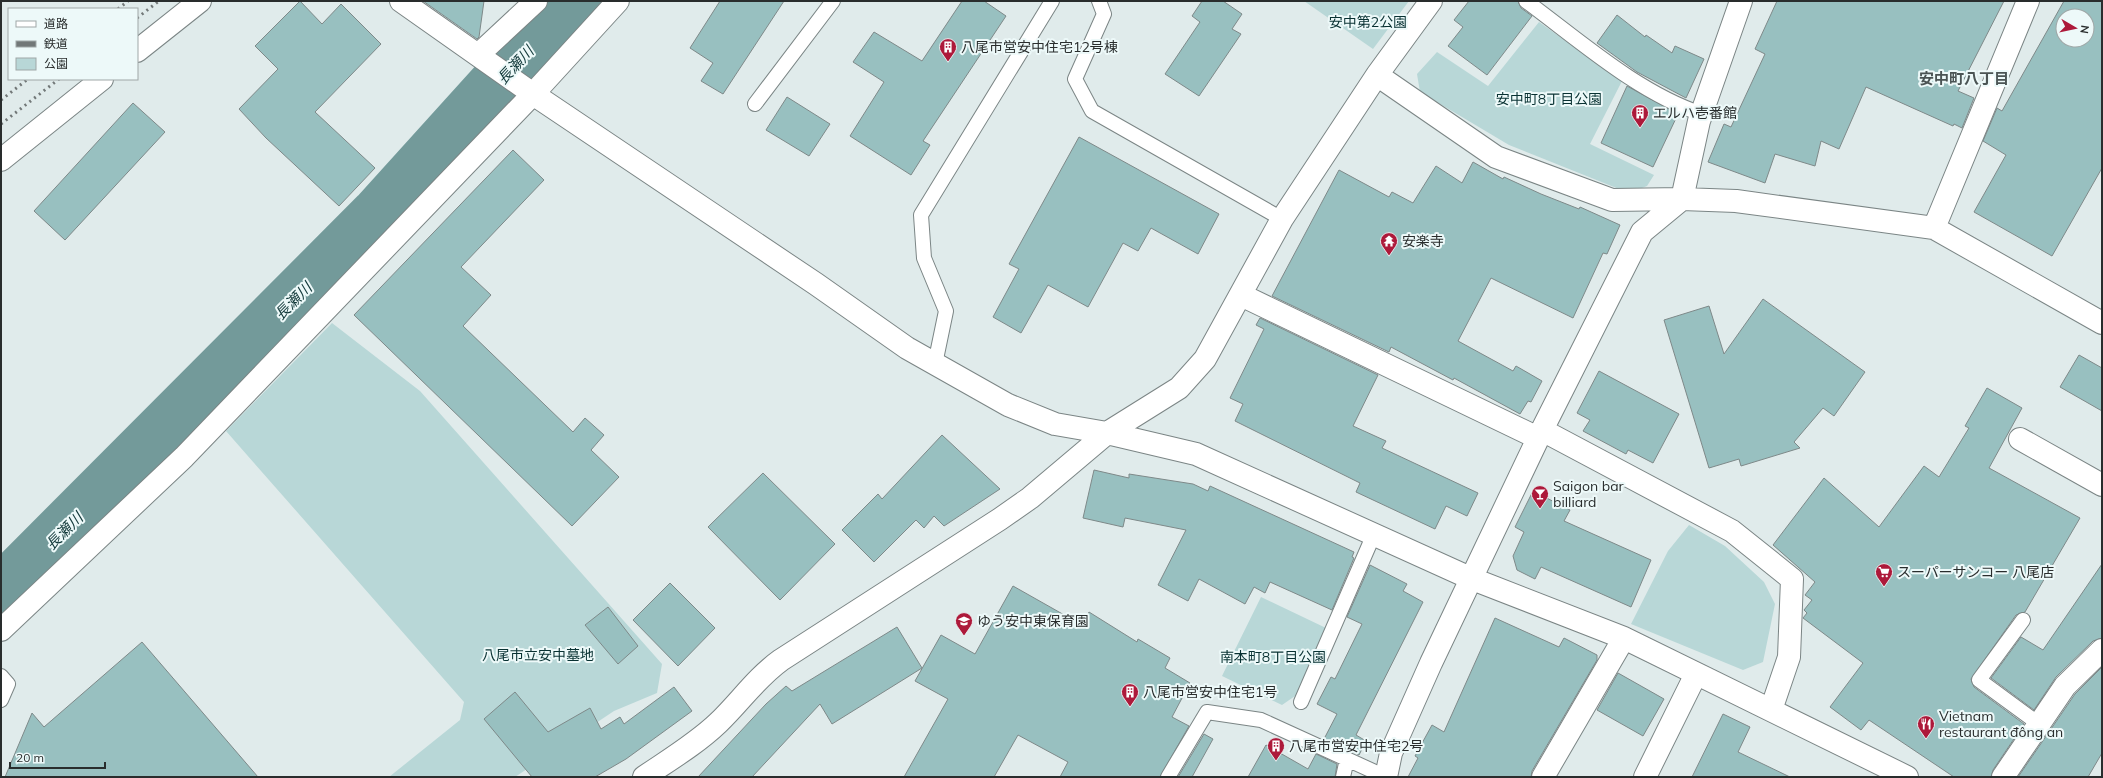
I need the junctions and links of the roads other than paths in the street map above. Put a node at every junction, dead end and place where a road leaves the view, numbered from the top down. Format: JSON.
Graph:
{"nodes":[{"id":1,"x":200,"y":1,"type":"edge"},
{"id":2,"x":401,"y":1,"type":"edge"},
{"id":3,"x":536,"y":1,"type":"edge"},
{"id":4,"x":618,"y":1,"type":"edge"},
{"id":5,"x":833,"y":1,"type":"edge"},
{"id":6,"x":1052,"y":1,"type":"edge"},
{"id":7,"x":1099,"y":1,"type":"edge"},
{"id":8,"x":1431,"y":1,"type":"edge"},
{"id":9,"x":1526,"y":1,"type":"edge"},
{"id":10,"x":1741,"y":1,"type":"edge"},
{"id":11,"x":2028,"y":1,"type":"edge"},
{"id":12,"x":138,"y":50,"type":"edge"},
{"id":13,"x":478,"y":55,"type":"junction"},
{"id":14,"x":1377,"y":75,"type":"junction"},
{"id":15,"x":101,"y":80,"type":"edge"},
{"id":16,"x":529,"y":91,"type":"junction"},
{"id":17,"x":755,"y":104,"type":"dead end"},
{"id":18,"x":1702,"y":114,"type":"junction"},
{"id":19,"x":1,"y":160,"type":"edge"},
{"id":20,"x":1682,"y":199,"type":"junction"},
{"id":21,"x":1282,"y":219,"type":"junction"},
{"id":22,"x":1934,"y":228,"type":"junction"},
{"id":23,"x":1241,"y":295,"type":"junction"},
{"id":24,"x":2102,"y":322,"type":"edge"},
{"id":25,"x":935,"y":364,"type":"junction"},
{"id":26,"x":1107,"y":432,"type":"junction"},
{"id":27,"x":1540,"y":434,"type":"junction"},
{"id":28,"x":2020,"y":439,"type":"dead end"},
{"id":29,"x":2102,"y":485,"type":"edge"},
{"id":30,"x":1374,"y":534,"type":"junction"},
{"id":31,"x":1470,"y":578,"type":"junction"},
{"id":32,"x":2023,"y":620,"type":"dead end"},
{"id":33,"x":1,"y":630,"type":"edge"},
{"id":34,"x":1624,"y":638,"type":"junction"},
{"id":35,"x":2102,"y":650,"type":"edge"},
{"id":36,"x":1696,"y":674,"type":"junction"},
{"id":37,"x":1,"y":676,"type":"edge"},
{"id":38,"x":1,"y":700,"type":"edge"},
{"id":39,"x":1301,"y":702,"type":"dead end"},
{"id":40,"x":1771,"y":710,"type":"junction"},
{"id":41,"x":2039,"y":724,"type":"junction"},
{"id":42,"x":1347,"y":759,"type":"junction"},
{"id":43,"x":644,"y":777,"type":"edge"},
{"id":44,"x":1168,"y":777,"type":"edge"},
{"id":45,"x":1342,"y":777,"type":"edge"},
{"id":46,"x":1386,"y":777,"type":"edge"},
{"id":47,"x":1543,"y":777,"type":"edge"},
{"id":48,"x":1645,"y":777,"type":"edge"},
{"id":49,"x":1907,"y":777,"type":"edge"},
{"id":50,"x":2003,"y":777,"type":"edge"}],
"edges":[{"from":1,"to":12,"type":"street"},
{"from":2,"to":13,"type":"street"},
{"from":3,"to":13,"type":"street"},
{"from":4,"to":16,"type":"street"},
{"from":5,"to":17,"type":"lane"},
{"from":6,"to":25,"type":"lane"},
{"from":7,"to":21,"type":"lane"},
{"from":8,"to":14,"type":"street"},
{"from":9,"to":18,"type":"lane"},
{"from":10,"to":18,"type":"street"},
{"from":11,"to":22,"type":"street"},
{"from":13,"to":16,"type":"street"},
{"from":14,"to":20,"type":"street"},
{"from":14,"to":21,"type":"street"},
{"from":15,"to":19,"type":"street"},
{"from":16,"to":25,"type":"street"},
{"from":16,"to":33,"type":"street"},
{"from":18,"to":20,"type":"street"},
{"from":20,"to":22,"type":"street"},
{"from":20,"to":27,"type":"street"},
{"from":21,"to":23,"type":"street"},
{"from":22,"to":24,"type":"street"},
{"from":23,"to":26,"type":"street"},
{"from":23,"to":27,"type":"street"},
{"from":25,"to":26,"type":"street"},
{"from":26,"to":30,"type":"street"},
{"from":26,"to":43,"type":"street"},
{"from":27,"to":31,"type":"street"},
{"from":27,"to":40,"type":"street"},
{"from":28,"to":29,"type":"street"},
{"from":30,"to":31,"type":"street"},
{"from":30,"to":39,"type":"lane"},
{"from":31,"to":34,"type":"street"},
{"from":31,"to":46,"type":"street"},
{"from":32,"to":41,"type":"lane"},
{"from":34,"to":36,"type":"street"},
{"from":34,"to":47,"type":"street"},
{"from":35,"to":41,"type":"street"},
{"from":36,"to":40,"type":"street"},
{"from":36,"to":48,"type":"street"},
{"from":37,"to":38,"type":"lane"},
{"from":40,"to":49,"type":"street"},
{"from":41,"to":50,"type":"street"},
{"from":42,"to":44,"type":"lane"},
{"from":42,"to":45,"type":"lane"},
{"from":42,"to":46,"type":"lane"}]}
